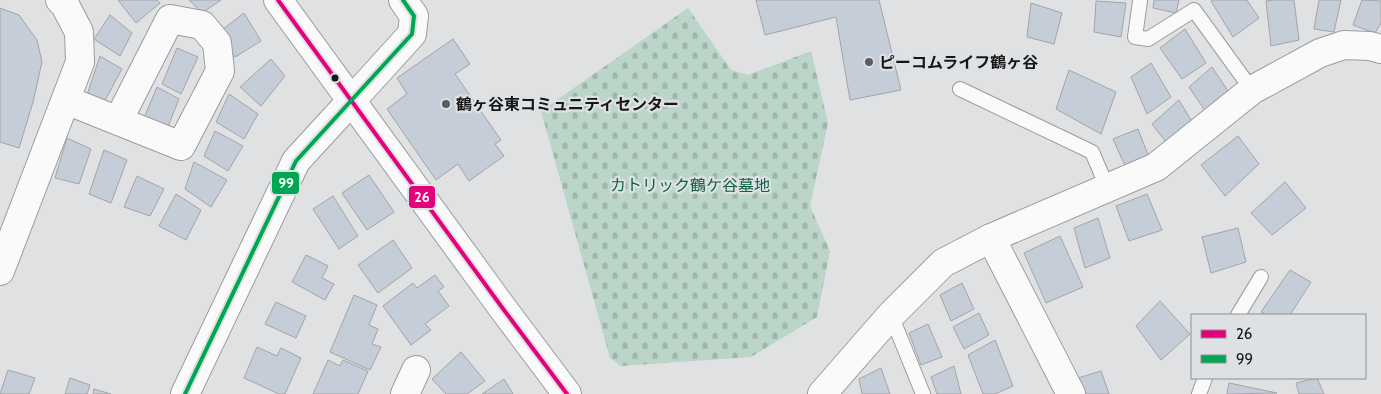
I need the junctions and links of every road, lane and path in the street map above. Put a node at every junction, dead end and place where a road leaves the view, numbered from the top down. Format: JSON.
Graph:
{"nodes":[{"id":1,"x":60,"y":0,"type":"edge"},
{"id":2,"x":278,"y":0,"type":"edge"},
{"id":3,"x":403,"y":0,"type":"edge"},
{"id":4,"x":1140,"y":1,"type":"edge"},
{"id":5,"x":1381,"y":49,"type":"edge"},
{"id":6,"x":960,"y":89,"type":"dead end"},
{"id":7,"x":1252,"y":90,"type":"junction"},
{"id":8,"x":66,"y":100,"type":"junction"},
{"id":9,"x":352,"y":100,"type":"junction"},
{"id":10,"x":118,"y":121,"type":"junction"},
{"id":11,"x":1107,"y":188,"type":"junction"},
{"id":12,"x":991,"y":238,"type":"junction"},
{"id":13,"x":0,"y":271,"type":"edge"},
{"id":14,"x":1261,"y":277,"type":"dead end"},
{"id":15,"x":891,"y":314,"type":"junction"},
{"id":16,"x":1239,"y":314,"type":"edge"},
{"id":17,"x":1205,"y":379,"type":"edge"},
{"id":18,"x":184,"y":394,"type":"edge"},
{"id":19,"x":566,"y":394,"type":"edge"},
{"id":20,"x":822,"y":394,"type":"edge"},
{"id":21,"x":923,"y":394,"type":"edge"},
{"id":22,"x":1071,"y":394,"type":"edge"},
{"id":23,"x":1199,"y":394,"type":"edge"}],
"edges":[{"from":1,"to":8,"type":"street"},
{"from":2,"to":9,"type":"street"},
{"from":3,"to":9,"type":"street"},
{"from":4,"to":7,"type":"lane"},
{"from":5,"to":7,"type":"street"},
{"from":6,"to":11,"type":"lane"},
{"from":7,"to":11,"type":"street"},
{"from":8,"to":10,"type":"street"},
{"from":8,"to":13,"type":"street"},
{"from":9,"to":18,"type":"street"},
{"from":9,"to":19,"type":"street"},
{"from":10,"to":10,"type":"street"},
{"from":11,"to":12,"type":"street"},
{"from":12,"to":15,"type":"street"},
{"from":12,"to":22,"type":"street"},
{"from":14,"to":16,"type":"lane"},
{"from":15,"to":20,"type":"street"},
{"from":15,"to":21,"type":"lane"},
{"from":17,"to":23,"type":"lane"}]}
